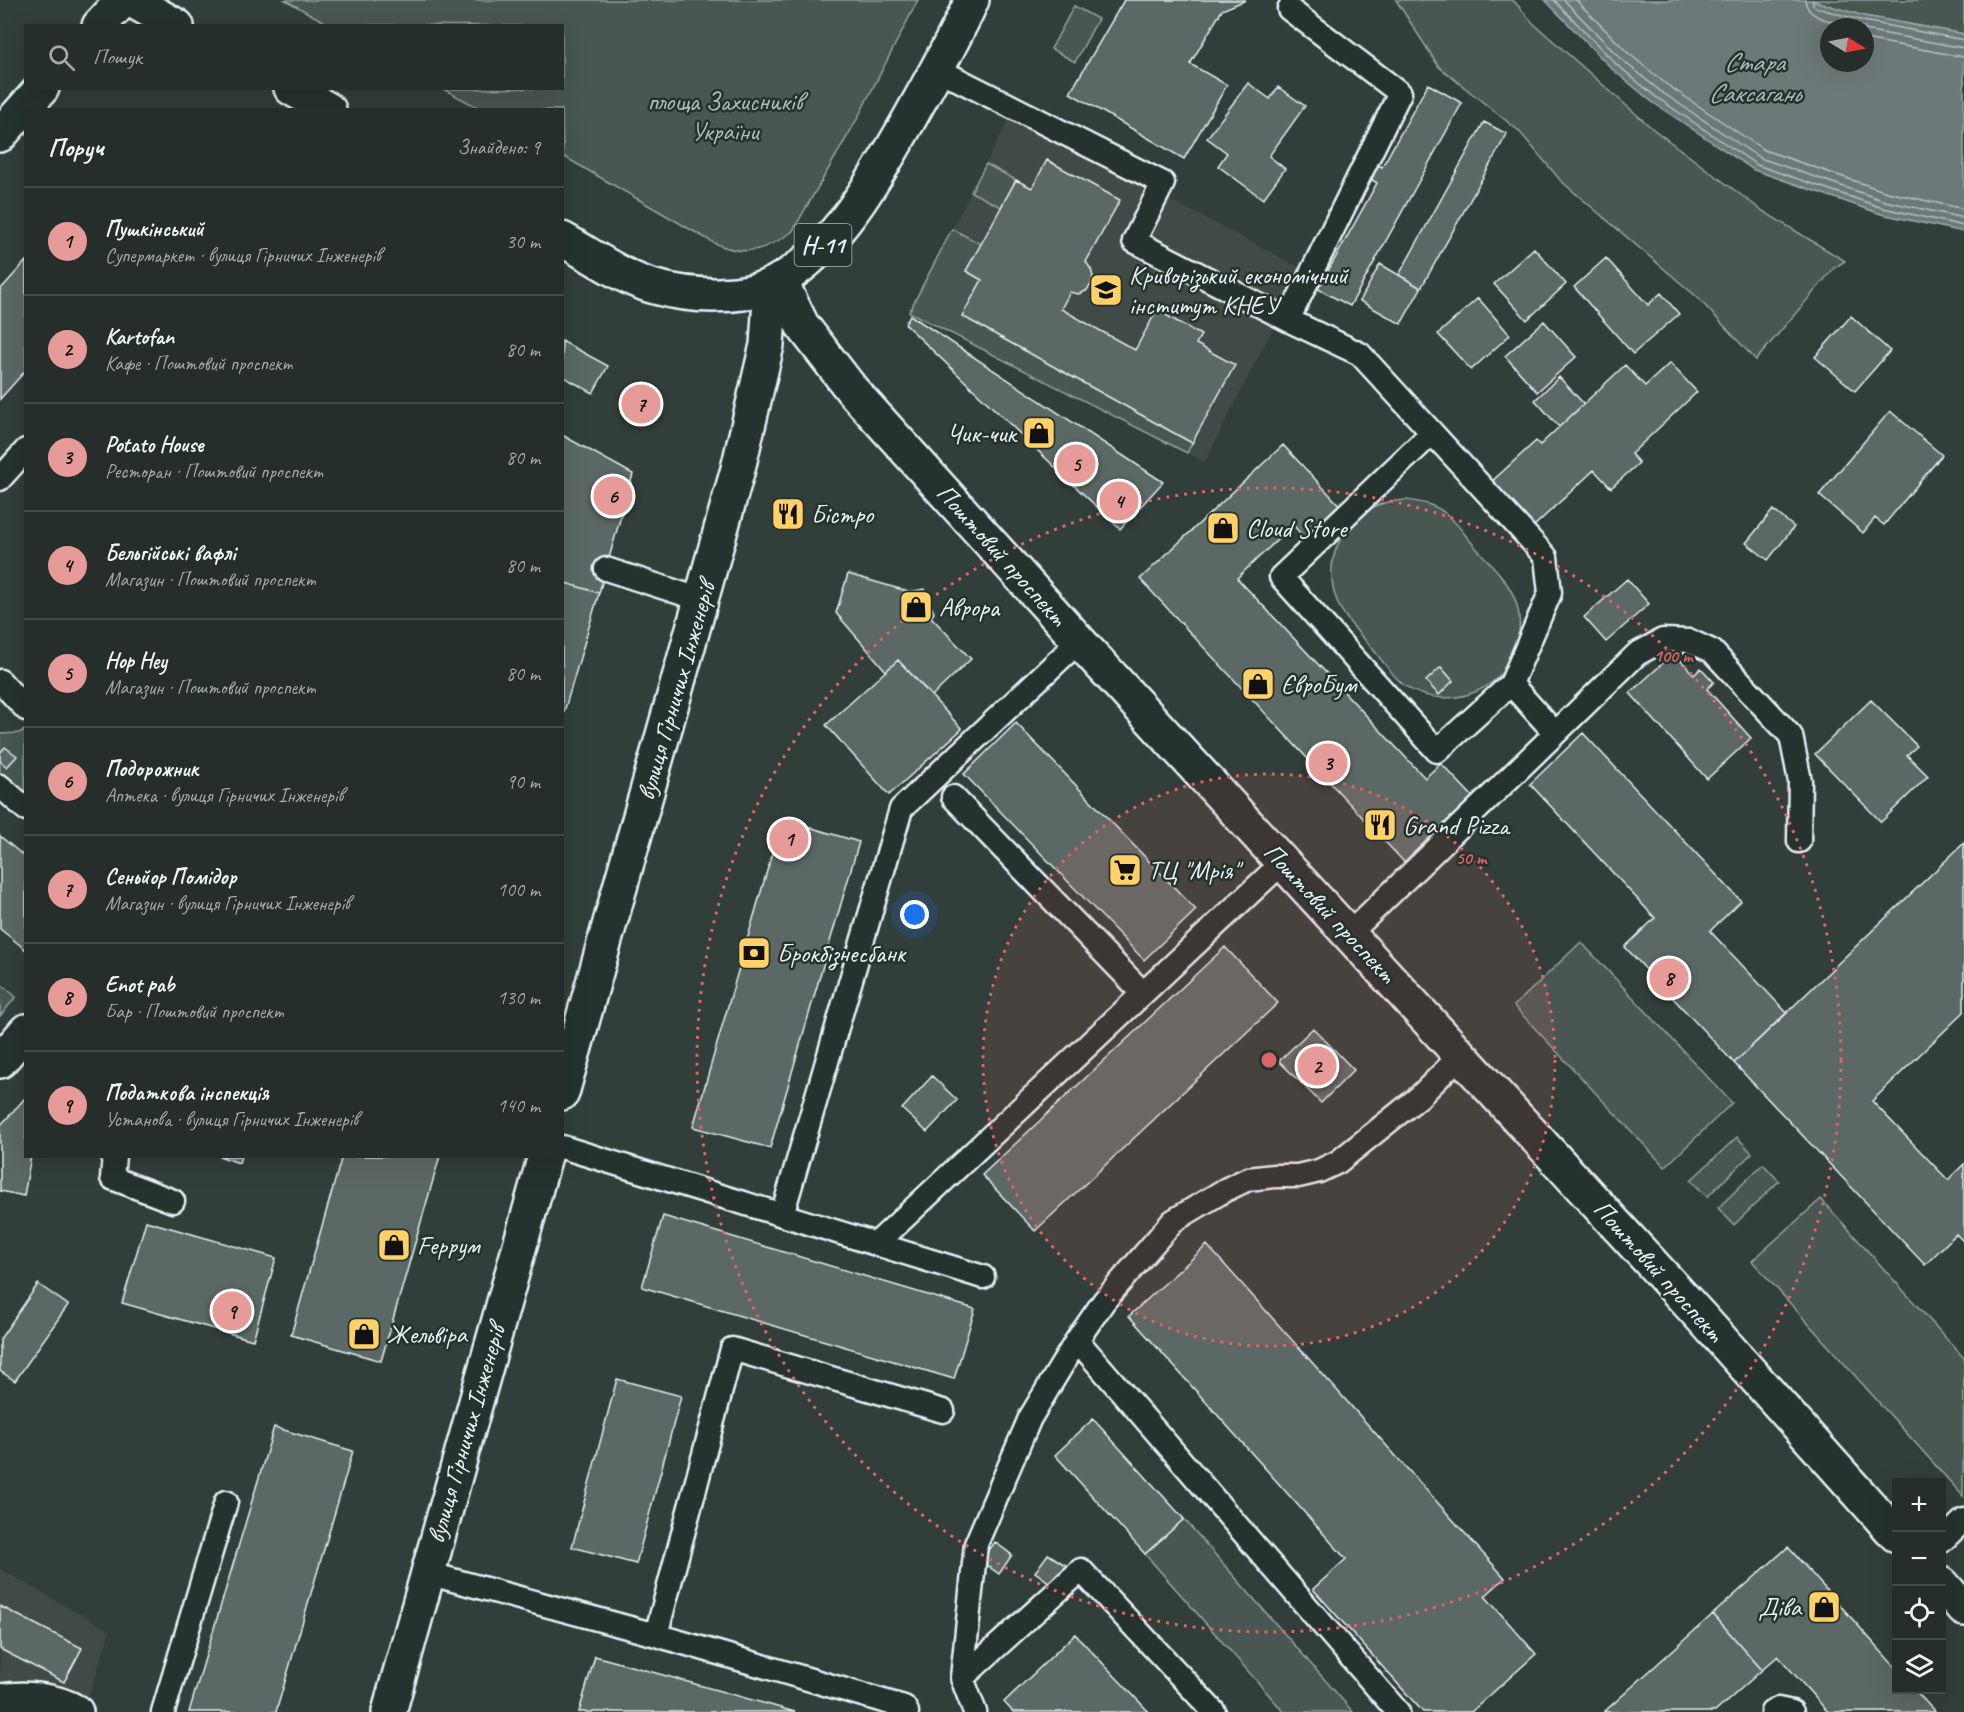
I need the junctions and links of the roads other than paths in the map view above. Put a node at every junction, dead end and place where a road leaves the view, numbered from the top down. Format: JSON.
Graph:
{"nodes":[{"id":1,"x":123,"y":0,"type":"edge"},
{"id":2,"x":131,"y":0,"type":"edge"},
{"id":3,"x":972,"y":0,"type":"edge"},
{"id":4,"x":1289,"y":9,"type":"dead end"},
{"id":5,"x":101,"y":24,"type":"edge"},
{"id":6,"x":173,"y":24,"type":"edge"},
{"id":7,"x":937,"y":69,"type":"junction"},
{"id":8,"x":40,"y":90,"type":"edge"},
{"id":9,"x":294,"y":90,"type":"edge"},
{"id":10,"x":24,"y":108,"type":"edge"},
{"id":11,"x":24,"y":108,"type":"edge"},
{"id":12,"x":326,"y":108,"type":"edge"},
{"id":13,"x":0,"y":135,"type":"edge"},
{"id":14,"x":564,"y":240,"type":"edge"},
{"id":15,"x":775,"y":283,"type":"junction"},
{"id":16,"x":1288,"y":320,"type":"junction"},
{"id":17,"x":1432,"y":433,"type":"junction"},
{"id":18,"x":24,"y":452,"type":"edge"},
{"id":19,"x":0,"y":479,"type":"edge"},
{"id":20,"x":606,"y":569,"type":"dead end"},
{"id":21,"x":702,"y":600,"type":"junction"},
{"id":22,"x":1079,"y":641,"type":"junction"},
{"id":23,"x":0,"y":681,"type":"edge"},
{"id":24,"x":1511,"y":684,"type":"junction"},
{"id":25,"x":24,"y":708,"type":"edge"},
{"id":26,"x":1555,"y":733,"type":"junction"},
{"id":27,"x":0,"y":786,"type":"edge"},
{"id":28,"x":953,"y":797,"type":"dead end"},
{"id":29,"x":24,"y":807,"type":"edge"},
{"id":30,"x":1799,"y":841,"type":"dead end"},
{"id":31,"x":1283,"y":862,"type":"junction"},
{"id":32,"x":1349,"y":934,"type":"junction"},
{"id":33,"x":1143,"y":993,"type":"junction"},
{"id":34,"x":24,"y":1033,"type":"edge"},
{"id":35,"x":569,"y":1041,"type":"edge"},
{"id":36,"x":1461,"y":1055,"type":"junction"},
{"id":37,"x":0,"y":1061,"type":"edge"},
{"id":38,"x":564,"y":1078,"type":"edge"},
{"id":39,"x":564,"y":1148,"type":"edge"},
{"id":40,"x":114,"y":1158,"type":"edge"},
{"id":41,"x":543,"y":1158,"type":"edge"},
{"id":42,"x":173,"y":1201,"type":"dead end"},
{"id":43,"x":782,"y":1215,"type":"junction"},
{"id":44,"x":876,"y":1244,"type":"junction"},
{"id":45,"x":983,"y":1277,"type":"dead end"},
{"id":46,"x":1077,"y":1340,"type":"junction"},
{"id":47,"x":943,"y":1410,"type":"dead end"},
{"id":48,"x":226,"y":1502,"type":"dead end"},
{"id":49,"x":1964,"y":1520,"type":"edge"},
{"id":50,"x":1893,"y":1532,"type":"edge"},
{"id":51,"x":1946,"y":1536,"type":"edge"},
{"id":52,"x":427,"y":1573,"type":"junction"},
{"id":53,"x":1943,"y":1586,"type":"edge"},
{"id":54,"x":1964,"y":1609,"type":"edge"},
{"id":55,"x":656,"y":1635,"type":"junction"},
{"id":56,"x":962,"y":1678,"type":"junction"},
{"id":57,"x":0,"y":1701,"type":"edge"},
{"id":58,"x":76,"y":1712,"type":"edge"},
{"id":59,"x":164,"y":1712,"type":"edge"},
{"id":60,"x":389,"y":1712,"type":"edge"},
{"id":61,"x":907,"y":1712,"type":"edge"},
{"id":62,"x":975,"y":1712,"type":"edge"},
{"id":63,"x":1214,"y":1712,"type":"edge"},
{"id":64,"x":1398,"y":1712,"type":"edge"},
{"id":65,"x":1772,"y":1712,"type":"edge"},
{"id":66,"x":1792,"y":1712,"type":"edge"}],
"edges":[{"from":1,"to":5,"type":"street"},
{"from":2,"to":6,"type":"street"},
{"from":3,"to":7,"type":"street","number":"Н-11"},
{"from":4,"to":16,"type":"lane"},
{"from":7,"to":15,"type":"street","number":"Н-11"},
{"from":7,"to":16,"type":"lane"},
{"from":8,"to":11,"type":"street"},
{"from":9,"to":12,"type":"street"},
{"from":10,"to":13,"type":"street"},
{"from":14,"to":15,"type":"street","number":"Н-11"},
{"from":15,"to":21,"type":"street","name":"вулиця Гірничих Інженерів"},
{"from":15,"to":22,"type":"street","name":"Поштовий проспект"},
{"from":16,"to":17,"type":"lane"},
{"from":17,"to":24,"type":"lane"},
{"from":17,"to":24,"type":"lane"},
{"from":18,"to":19,"type":"lane"},
{"from":20,"to":21,"type":"lane"},
{"from":21,"to":35,"type":"street","name":"вулиця Гірничих Інженерів"},
{"from":22,"to":31,"type":"street","name":"Поштовий проспект"},
{"from":22,"to":43,"type":"lane"},
{"from":23,"to":25,"type":"lane"},
{"from":24,"to":26,"type":"lane"},
{"from":26,"to":30,"type":"lane"},
{"from":26,"to":32,"type":"lane"},
{"from":27,"to":29,"type":"lane"},
{"from":28,"to":33,"type":"lane"},
{"from":31,"to":32,"type":"street","name":"Поштовий проспект"},
{"from":31,"to":33,"type":"lane"},
{"from":32,"to":36,"type":"street","name":"Поштовий проспект"},
{"from":33,"to":44,"type":"lane"},
{"from":34,"to":37,"type":"street"},
{"from":35,"to":38,"type":"street","name":"вулиця Гірничих Інженерів"},
{"from":36,"to":46,"type":"lane"},
{"from":36,"to":50,"type":"street","name":"Поштовий проспект"},
{"from":39,"to":43,"type":"lane"},
{"from":40,"to":42,"type":"lane"},
{"from":41,"to":52,"type":"street","name":"вулиця Гірничих Інженерів"},
{"from":43,"to":44,"type":"lane"},
{"from":44,"to":45,"type":"lane"},
{"from":46,"to":56,"type":"lane"},
{"from":46,"to":64,"type":"lane"},
{"from":47,"to":55,"type":"lane"},
{"from":48,"to":59,"type":"lane"},
{"from":49,"to":51,"type":"lane"},
{"from":52,"to":55,"type":"lane"},
{"from":52,"to":60,"type":"street","name":"вулиця Гірничих Інженерів"},
{"from":53,"to":54,"type":"street"},
{"from":55,"to":61,"type":"lane"},
{"from":56,"to":62,"type":"lane"},
{"from":56,"to":63,"type":"lane"},
{"from":57,"to":58,"type":"street"},
{"from":65,"to":66,"type":"lane"}]}
